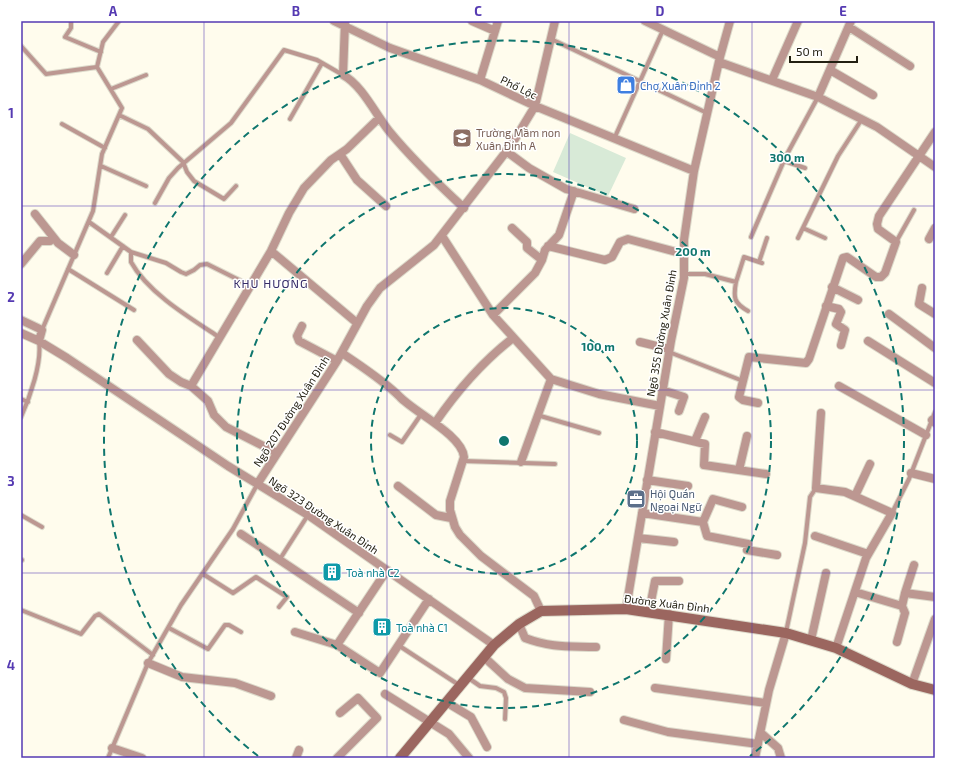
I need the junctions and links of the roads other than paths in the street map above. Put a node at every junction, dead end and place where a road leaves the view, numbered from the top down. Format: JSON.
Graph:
{"nodes":[{"id":1,"x":71,"y":21,"type":"edge"},
{"id":2,"x":119,"y":21,"type":"edge"},
{"id":3,"x":334,"y":21,"type":"edge"},
{"id":4,"x":472,"y":21,"type":"edge"},
{"id":5,"x":498,"y":21,"type":"edge"},
{"id":6,"x":555,"y":21,"type":"edge"},
{"id":7,"x":646,"y":21,"type":"edge"},
{"id":8,"x":730,"y":21,"type":"edge"},
{"id":9,"x":798,"y":21,"type":"edge"},
{"id":10,"x":345,"y":24,"type":"edge"},
{"id":11,"x":850,"y":24,"type":"edge"},
{"id":12,"x":663,"y":30,"type":"junction"},
{"id":13,"x":495,"y":31,"type":"junction"},
{"id":14,"x":551,"y":39,"type":"junction"},
{"id":15,"x":21,"y":46,"type":"edge"},
{"id":16,"x":101,"y":52,"type":"junction"},
{"id":17,"x":719,"y":59,"type":"junction"},
{"id":18,"x":322,"y":63,"type":"junction"},
{"id":19,"x":910,"y":66,"type":"dead end"},
{"id":20,"x":97,"y":67,"type":"junction"},
{"id":21,"x":830,"y":70,"type":"junction"},
{"id":22,"x":146,"y":75,"type":"dead end"},
{"id":23,"x":343,"y":75,"type":"junction"},
{"id":24,"x":480,"y":80,"type":"junction"},
{"id":25,"x":640,"y":80,"type":"junction"},
{"id":26,"x":772,"y":80,"type":"junction"},
{"id":27,"x":111,"y":89,"type":"junction"},
{"id":28,"x":873,"y":95,"type":"dead end"},
{"id":29,"x":818,"y":97,"type":"junction"},
{"id":30,"x":535,"y":106,"type":"junction"},
{"id":31,"x":707,"y":113,"type":"junction"},
{"id":32,"x":119,"y":115,"type":"junction"},
{"id":33,"x":379,"y":118,"type":"junction"},
{"id":34,"x":290,"y":119,"type":"dead end"},
{"id":35,"x":862,"y":119,"type":"junction"},
{"id":36,"x":62,"y":124,"type":"dead end"},
{"id":37,"x":935,"y":132,"type":"edge"},
{"id":38,"x":614,"y":138,"type":"junction"},
{"id":39,"x":105,"y":148,"type":"junction"},
{"id":40,"x":506,"y":151,"type":"junction"},
{"id":41,"x":340,"y":154,"type":"junction"},
{"id":42,"x":918,"y":156,"type":"junction"},
{"id":43,"x":784,"y":161,"type":"junction"},
{"id":44,"x":183,"y":162,"type":"junction"},
{"id":45,"x":101,"y":166,"type":"junction"},
{"id":46,"x":935,"y":167,"type":"edge"},
{"id":47,"x":805,"y":168,"type":"dead end"},
{"id":48,"x":694,"y":171,"type":"junction"},
{"id":49,"x":146,"y":186,"type":"dead end"},
{"id":50,"x":236,"y":186,"type":"dead end"},
{"id":51,"x":574,"y":191,"type":"junction"},
{"id":52,"x":155,"y":203,"type":"dead end"},
{"id":53,"x":386,"y":206,"type":"dead end"},
{"id":54,"x":464,"y":208,"type":"junction"},
{"id":55,"x":634,"y":210,"type":"dead end"},
{"id":56,"x":914,"y":210,"type":"dead end"},
{"id":57,"x":35,"y":214,"type":"dead end"},
{"id":58,"x":125,"y":215,"type":"dead end"},
{"id":59,"x":89,"y":222,"type":"junction"},
{"id":60,"x":512,"y":228,"type":"dead end"},
{"id":61,"x":803,"y":228,"type":"junction"},
{"id":62,"x":935,"y":228,"type":"edge"},
{"id":63,"x":442,"y":236,"type":"junction"},
{"id":64,"x":53,"y":237,"type":"junction"},
{"id":65,"x":111,"y":237,"type":"junction"},
{"id":66,"x":750,"y":237,"type":"dead end"},
{"id":67,"x":767,"y":238,"type":"dead end"},
{"id":68,"x":798,"y":238,"type":"dead end"},
{"id":69,"x":825,"y":238,"type":"dead end"},
{"id":70,"x":928,"y":239,"type":"dead end"},
{"id":71,"x":896,"y":242,"type":"junction"},
{"id":72,"x":123,"y":246,"type":"junction"},
{"id":73,"x":548,"y":246,"type":"junction"},
{"id":74,"x":271,"y":251,"type":"junction"},
{"id":75,"x":131,"y":252,"type":"junction"},
{"id":76,"x":684,"y":254,"type":"junction"},
{"id":77,"x":74,"y":255,"type":"junction"},
{"id":78,"x":542,"y":260,"type":"junction"},
{"id":79,"x":21,"y":264,"type":"edge"},
{"id":80,"x":68,"y":269,"type":"junction"},
{"id":81,"x":107,"y":274,"type":"dead end"},
{"id":82,"x":684,"y":274,"type":"junction"},
{"id":83,"x":736,"y":282,"type":"junction"},
{"id":84,"x":249,"y":285,"type":"junction"},
{"id":85,"x":832,"y":287,"type":"junction"},
{"id":86,"x":922,"y":288,"type":"dead end"},
{"id":87,"x":858,"y":300,"type":"dead end"},
{"id":88,"x":826,"y":306,"type":"junction"},
{"id":89,"x":134,"y":310,"type":"dead end"},
{"id":90,"x":748,"y":310,"type":"dead end"},
{"id":91,"x":889,"y":314,"type":"dead end"},
{"id":92,"x":935,"y":314,"type":"edge"},
{"id":93,"x":493,"y":315,"type":"junction"},
{"id":94,"x":21,"y":320,"type":"edge"},
{"id":95,"x":357,"y":323,"type":"junction"},
{"id":96,"x":302,"y":326,"type":"dead end"},
{"id":97,"x":42,"y":330,"type":"junction"},
{"id":98,"x":21,"y":332,"type":"edge"},
{"id":99,"x":219,"y":337,"type":"junction"},
{"id":100,"x":513,"y":338,"type":"junction"},
{"id":101,"x":137,"y":340,"type":"dead end"},
{"id":102,"x":868,"y":341,"type":"dead end"},
{"id":103,"x":39,"y":342,"type":"junction"},
{"id":104,"x":640,"y":342,"type":"dead end"},
{"id":105,"x":841,"y":345,"type":"dead end"},
{"id":106,"x":935,"y":348,"type":"edge"},
{"id":107,"x":669,"y":350,"type":"junction"},
{"id":108,"x":342,"y":353,"type":"junction"},
{"id":109,"x":337,"y":361,"type":"junction"},
{"id":110,"x":551,"y":379,"type":"junction"},
{"id":111,"x":743,"y":382,"type":"junction"},
{"id":112,"x":935,"y":383,"type":"edge"},
{"id":113,"x":191,"y":386,"type":"junction"},
{"id":114,"x":839,"y":386,"type":"dead end"},
{"id":115,"x":662,"y":390,"type":"junction"},
{"id":116,"x":21,"y":399,"type":"edge"},
{"id":117,"x":28,"y":402,"type":"junction"},
{"id":118,"x":758,"y":402,"type":"dead end"},
{"id":119,"x":660,"y":406,"type":"junction"},
{"id":120,"x":679,"y":411,"type":"dead end"},
{"id":121,"x":935,"y":412,"type":"edge"},
{"id":122,"x":422,"y":413,"type":"junction"},
{"id":123,"x":821,"y":413,"type":"dead end"},
{"id":124,"x":538,"y":415,"type":"junction"},
{"id":125,"x":21,"y":417,"type":"edge"},
{"id":126,"x":705,"y":417,"type":"dead end"},
{"id":127,"x":933,"y":421,"type":"edge"},
{"id":128,"x":435,"y":423,"type":"junction"},
{"id":129,"x":655,"y":432,"type":"junction"},
{"id":130,"x":599,"y":433,"type":"dead end"},
{"id":131,"x":390,"y":435,"type":"dead end"},
{"id":132,"x":926,"y":435,"type":"junction"},
{"id":133,"x":747,"y":436,"type":"dead end"},
{"id":134,"x":695,"y":441,"type":"junction"},
{"id":135,"x":277,"y":453,"type":"junction"},
{"id":136,"x":463,"y":461,"type":"junction"},
{"id":137,"x":521,"y":462,"type":"junction"},
{"id":138,"x":556,"y":464,"type":"dead end"},
{"id":139,"x":870,"y":464,"type":"dead end"},
{"id":140,"x":739,"y":470,"type":"junction"},
{"id":141,"x":911,"y":472,"type":"junction"},
{"id":142,"x":766,"y":474,"type":"dead end"},
{"id":143,"x":647,"y":480,"type":"junction"},
{"id":144,"x":935,"y":480,"type":"edge"},
{"id":145,"x":258,"y":483,"type":"junction"},
{"id":146,"x":398,"y":486,"type":"dead end"},
{"id":147,"x":688,"y":486,"type":"dead end"},
{"id":148,"x":816,"y":488,"type":"junction"},
{"id":149,"x":855,"y":496,"type":"junction"},
{"id":150,"x":742,"y":507,"type":"dead end"},
{"id":151,"x":642,"y":513,"type":"junction"},
{"id":152,"x":892,"y":513,"type":"junction"},
{"id":153,"x":21,"y":515,"type":"edge"},
{"id":154,"x":308,"y":515,"type":"junction"},
{"id":155,"x":451,"y":518,"type":"junction"},
{"id":156,"x":703,"y":522,"type":"junction"},
{"id":157,"x":42,"y":527,"type":"dead end"},
{"id":158,"x":241,"y":534,"type":"dead end"},
{"id":159,"x":815,"y":536,"type":"dead end"},
{"id":160,"x":638,"y":538,"type":"junction"},
{"id":161,"x":674,"y":542,"type":"dead end"},
{"id":162,"x":868,"y":554,"type":"junction"},
{"id":163,"x":777,"y":555,"type":"dead end"},
{"id":164,"x":280,"y":559,"type":"junction"},
{"id":165,"x":914,"y":565,"type":"dead end"},
{"id":166,"x":387,"y":570,"type":"junction"},
{"id":167,"x":826,"y":572,"type":"dead end"},
{"id":168,"x":203,"y":574,"type":"junction"},
{"id":169,"x":680,"y":581,"type":"dead end"},
{"id":170,"x":855,"y":592,"type":"junction"},
{"id":171,"x":904,"y":593,"type":"junction"},
{"id":172,"x":935,"y":597,"type":"edge"},
{"id":173,"x":429,"y":600,"type":"junction"},
{"id":174,"x":902,"y":606,"type":"junction"},
{"id":175,"x":279,"y":607,"type":"dead end"},
{"id":176,"x":626,"y":609,"type":"junction"},
{"id":177,"x":21,"y":610,"type":"edge"},
{"id":178,"x":541,"y":611,"type":"junction"},
{"id":179,"x":649,"y":612,"type":"junction"},
{"id":180,"x":359,"y":613,"type":"junction"},
{"id":181,"x":669,"y":614,"type":"junction"},
{"id":182,"x":935,"y":619,"type":"edge"},
{"id":183,"x":519,"y":624,"type":"junction"},
{"id":184,"x":169,"y":628,"type":"junction"},
{"id":185,"x":241,"y":632,"type":"dead end"},
{"id":186,"x":295,"y":632,"type":"dead end"},
{"id":187,"x":786,"y":633,"type":"junction"},
{"id":188,"x":811,"y":640,"type":"junction"},
{"id":189,"x":897,"y":642,"type":"dead end"},
{"id":190,"x":337,"y":645,"type":"junction"},
{"id":191,"x":398,"y":645,"type":"junction"},
{"id":192,"x":494,"y":645,"type":"junction"},
{"id":193,"x":596,"y":646,"type":"dead end"},
{"id":194,"x":836,"y":648,"type":"junction"},
{"id":195,"x":484,"y":657,"type":"junction"},
{"id":196,"x":151,"y":659,"type":"junction"},
{"id":197,"x":666,"y":660,"type":"dead end"},
{"id":198,"x":467,"y":676,"type":"junction"},
{"id":199,"x":912,"y":684,"type":"junction"},
{"id":200,"x":459,"y":686,"type":"junction"},
{"id":201,"x":654,"y":688,"type":"dead end"},
{"id":202,"x":935,"y":690,"type":"edge"},
{"id":203,"x":590,"y":692,"type":"dead end"},
{"id":204,"x":385,"y":694,"type":"dead end"},
{"id":205,"x":271,"y":696,"type":"dead end"},
{"id":206,"x":446,"y":702,"type":"junction"},
{"id":207,"x":766,"y":704,"type":"junction"},
{"id":208,"x":340,"y":713,"type":"dead end"},
{"id":209,"x":505,"y":719,"type":"dead end"},
{"id":210,"x":624,"y":720,"type":"dead end"},
{"id":211,"x":430,"y":721,"type":"junction"},
{"id":212,"x":760,"y":733,"type":"junction"},
{"id":213,"x":758,"y":744,"type":"junction"},
{"id":214,"x":487,"y":747,"type":"dead end"},
{"id":215,"x":112,"y":748,"type":"junction"},
{"id":216,"x":299,"y":750,"type":"dead end"},
{"id":217,"x":401,"y":757,"type":"edge"},
{"id":218,"x":108,"y":758,"type":"edge"},
{"id":219,"x":142,"y":758,"type":"edge"},
{"id":220,"x":296,"y":758,"type":"edge"},
{"id":221,"x":337,"y":758,"type":"edge"},
{"id":222,"x":469,"y":758,"type":"edge"},
{"id":223,"x":756,"y":758,"type":"edge"},
{"id":224,"x":781,"y":758,"type":"edge"}],
"edges":[{"from":1,"to":16,"type":"lane"},
{"from":2,"to":16,"type":"lane"},
{"from":3,"to":10,"type":"street","name":"Phố Lộc"},
{"from":4,"to":13,"type":"street"},
{"from":5,"to":13,"type":"street"},
{"from":6,"to":14,"type":"street","name":"Ngõ 207 Đường Xuân Đỉnh"},
{"from":7,"to":12,"type":"street"},
{"from":8,"to":17,"type":"street","name":"Ngõ 355 Đường Xuân Đỉnh"},
{"from":9,"to":26,"type":"street"},
{"from":10,"to":23,"type":"street"},
{"from":10,"to":24,"type":"street","name":"Phố Lộc"},
{"from":11,"to":19,"type":"street"},
{"from":11,"to":21,"type":"street"},
{"from":12,"to":17,"type":"street"},
{"from":12,"to":25,"type":"lane"},
{"from":13,"to":24,"type":"street"},
{"from":14,"to":25,"type":"lane"},
{"from":14,"to":30,"type":"street","name":"Ngõ 207 Đường Xuân Đỉnh"},
{"from":15,"to":20,"type":"lane"},
{"from":16,"to":20,"type":"lane"},
{"from":17,"to":26,"type":"street"},
{"from":17,"to":31,"type":"street","name":"Ngõ 355 Đường Xuân Đỉnh"},
{"from":18,"to":23,"type":"lane"},
{"from":18,"to":34,"type":"lane"},
{"from":18,"to":44,"type":"lane"},
{"from":20,"to":27,"type":"lane"},
{"from":21,"to":28,"type":"street"},
{"from":21,"to":29,"type":"street"},
{"from":22,"to":27,"type":"lane"},
{"from":23,"to":33,"type":"street"},
{"from":24,"to":30,"type":"street","name":"Phố Lộc"},
{"from":25,"to":31,"type":"lane"},
{"from":25,"to":38,"type":"lane"},
{"from":26,"to":29,"type":"street"},
{"from":27,"to":32,"type":"lane"},
{"from":29,"to":35,"type":"street"},
{"from":29,"to":43,"type":"lane"},
{"from":30,"to":38,"type":"street","name":"Phố Lộc"},
{"from":30,"to":40,"type":"street","name":"Ngõ 207 Đường Xuân Đỉnh"},
{"from":31,"to":48,"type":"street","name":"Ngõ 355 Đường Xuân Đỉnh"},
{"from":32,"to":39,"type":"lane"},
{"from":32,"to":44,"type":"lane"},
{"from":33,"to":41,"type":"street"},
{"from":33,"to":54,"type":"street"},
{"from":35,"to":42,"type":"street"},
{"from":35,"to":61,"type":"lane"},
{"from":36,"to":39,"type":"lane"},
{"from":37,"to":42,"type":"street"},
{"from":38,"to":48,"type":"street","name":"Phố Lộc"},
{"from":39,"to":45,"type":"lane"},
{"from":40,"to":51,"type":"street"},
{"from":40,"to":54,"type":"street","name":"Ngõ 207 Đường Xuân Đỉnh"},
{"from":41,"to":53,"type":"street"},
{"from":41,"to":74,"type":"street"},
{"from":42,"to":46,"type":"street"},
{"from":42,"to":71,"type":"street"},
{"from":43,"to":47,"type":"lane"},
{"from":43,"to":66,"type":"lane"},
{"from":44,"to":50,"type":"lane"},
{"from":44,"to":52,"type":"lane"},
{"from":45,"to":49,"type":"lane"},
{"from":45,"to":59,"type":"lane"},
{"from":48,"to":76,"type":"street","name":"Ngõ 355 Đường Xuân Đỉnh"},
{"from":51,"to":55,"type":"street"},
{"from":51,"to":73,"type":"street"},
{"from":54,"to":63,"type":"street","name":"Ngõ 207 Đường Xuân Đỉnh"},
{"from":56,"to":71,"type":"lane"},
{"from":57,"to":64,"type":"street"},
{"from":58,"to":65,"type":"lane"},
{"from":59,"to":65,"type":"lane"},
{"from":59,"to":77,"type":"lane"},
{"from":60,"to":78,"type":"street"},
{"from":61,"to":68,"type":"lane"},
{"from":61,"to":69,"type":"lane"},
{"from":62,"to":70,"type":"street"},
{"from":63,"to":93,"type":"street"},
{"from":63,"to":95,"type":"street","name":"Ngõ 207 Đường Xuân Đỉnh"},
{"from":64,"to":77,"type":"street"},
{"from":64,"to":79,"type":"street"},
{"from":65,"to":72,"type":"lane"},
{"from":67,"to":83,"type":"lane"},
{"from":71,"to":85,"type":"street"},
{"from":72,"to":75,"type":"lane"},
{"from":72,"to":81,"type":"lane"},
{"from":73,"to":76,"type":"street"},
{"from":73,"to":78,"type":"street"},
{"from":74,"to":84,"type":"street"},
{"from":74,"to":95,"type":"street"},
{"from":75,"to":84,"type":"lane"},
{"from":75,"to":99,"type":"lane"},
{"from":76,"to":82,"type":"street","name":"Ngõ 355 Đường Xuân Đỉnh"},
{"from":77,"to":80,"type":"lane"},
{"from":78,"to":93,"type":"street"},
{"from":80,"to":89,"type":"lane"},
{"from":80,"to":97,"type":"lane"},
{"from":82,"to":83,"type":"lane"},
{"from":82,"to":107,"type":"street","name":"Ngõ 355 Đường Xuân Đỉnh"},
{"from":83,"to":90,"type":"lane"},
{"from":84,"to":99,"type":"street"},
{"from":85,"to":87,"type":"street"},
{"from":85,"to":88,"type":"street"},
{"from":86,"to":92,"type":"street"},
{"from":88,"to":105,"type":"street"},
{"from":88,"to":111,"type":"street"},
{"from":91,"to":106,"type":"street"},
{"from":93,"to":100,"type":"street"},
{"from":94,"to":97,"type":"street"},
{"from":95,"to":108,"type":"street","name":"Ngõ 207 Đường Xuân Đỉnh"},
{"from":96,"to":109,"type":"street"},
{"from":97,"to":103,"type":"street"},
{"from":98,"to":103,"type":"street","name":"Ngõ 323 Đường Xuân Đỉnh"},
{"from":99,"to":113,"type":"street"},
{"from":100,"to":110,"type":"street"},
{"from":100,"to":128,"type":"street"},
{"from":101,"to":113,"type":"street"},
{"from":102,"to":112,"type":"street"},
{"from":103,"to":117,"type":"lane"},
{"from":103,"to":145,"type":"street","name":"Ngõ 323 Đường Xuân Đỉnh"},
{"from":104,"to":107,"type":"street"},
{"from":107,"to":111,"type":"lane"},
{"from":107,"to":115,"type":"street","name":"Ngõ 355 Đường Xuân Đỉnh"},
{"from":108,"to":109,"type":"street","name":"Ngõ 207 Đường Xuân Đỉnh"},
{"from":108,"to":122,"type":"street"},
{"from":109,"to":135,"type":"street","name":"Ngõ 207 Đường Xuân Đỉnh"},
{"from":110,"to":119,"type":"street"},
{"from":110,"to":124,"type":"street"},
{"from":111,"to":118,"type":"street"},
{"from":113,"to":135,"type":"street"},
{"from":114,"to":132,"type":"street"},
{"from":115,"to":119,"type":"street","name":"Ngõ 355 Đường Xuân Đỉnh"},
{"from":115,"to":120,"type":"street"},
{"from":116,"to":117,"type":"lane"},
{"from":117,"to":125,"type":"lane"},
{"from":119,"to":129,"type":"street","name":"Ngõ 355 Đường Xuân Đỉnh"},
{"from":121,"to":127,"type":"lane"},
{"from":122,"to":128,"type":"street"},
{"from":122,"to":131,"type":"lane"},
{"from":123,"to":148,"type":"street"},
{"from":124,"to":130,"type":"lane"},
{"from":124,"to":137,"type":"street"},
{"from":126,"to":134,"type":"street"},
{"from":127,"to":132,"type":"lane"},
{"from":128,"to":136,"type":"street"},
{"from":129,"to":134,"type":"street"},
{"from":129,"to":143,"type":"street","name":"Ngõ 355 Đường Xuân Đỉnh"},
{"from":132,"to":141,"type":"lane"},
{"from":133,"to":140,"type":"street"},
{"from":134,"to":140,"type":"street"},
{"from":135,"to":145,"type":"street","name":"Ngõ 207 Đường Xuân Đỉnh"},
{"from":136,"to":137,"type":"lane"},
{"from":136,"to":155,"type":"street"},
{"from":137,"to":138,"type":"lane"},
{"from":139,"to":149,"type":"street"},
{"from":140,"to":142,"type":"street"},
{"from":141,"to":144,"type":"street"},
{"from":141,"to":152,"type":"lane"},
{"from":143,"to":147,"type":"street"},
{"from":143,"to":151,"type":"street","name":"Ngõ 355 Đường Xuân Đỉnh"},
{"from":145,"to":154,"type":"street","name":"Ngõ 323 Đường Xuân Đỉnh"},
{"from":145,"to":168,"type":"lane","name":"Ngõ 207 Đường Xuân Đỉnh"},
{"from":146,"to":155,"type":"street"},
{"from":148,"to":149,"type":"street"},
{"from":148,"to":187,"type":"lane"},
{"from":149,"to":152,"type":"street"},
{"from":150,"to":156,"type":"street"},
{"from":151,"to":156,"type":"street"},
{"from":151,"to":160,"type":"street","name":"Ngõ 355 Đường Xuân Đỉnh"},
{"from":152,"to":162,"type":"street"},
{"from":153,"to":157,"type":"lane"},
{"from":154,"to":164,"type":"lane"},
{"from":154,"to":166,"type":"street","name":"Ngõ 323 Đường Xuân Đỉnh"},
{"from":155,"to":178,"type":"street"},
{"from":156,"to":163,"type":"street"},
{"from":158,"to":164,"type":"street"},
{"from":159,"to":162,"type":"street"},
{"from":160,"to":161,"type":"street"},
{"from":160,"to":176,"type":"street","name":"Ngõ 355 Đường Xuân Đỉnh"},
{"from":162,"to":170,"type":"street"},
{"from":164,"to":180,"type":"street"},
{"from":165,"to":171,"type":"street"},
{"from":166,"to":173,"type":"street","name":"Ngõ 323 Đường Xuân Đỉnh"},
{"from":166,"to":180,"type":"street"},
{"from":167,"to":188,"type":"street"},
{"from":168,"to":175,"type":"lane"},
{"from":168,"to":184,"type":"lane","name":"Ngõ 207 Đường Xuân Đỉnh"},
{"from":169,"to":179,"type":"street"},
{"from":170,"to":174,"type":"street"},
{"from":170,"to":194,"type":"street"},
{"from":171,"to":172,"type":"street"},
{"from":171,"to":174,"type":"street"},
{"from":173,"to":191,"type":"street"},
{"from":173,"to":192,"type":"street","name":"Ngõ 323 Đường Xuân Đỉnh"},
{"from":174,"to":189,"type":"street"},
{"from":176,"to":178,"type":"street","name":"Đường Xuân Đỉnh"},
{"from":176,"to":179,"type":"street","name":"Đường Xuân Đỉnh"},
{"from":177,"to":196,"type":"lane"},
{"from":178,"to":183,"type":"street","name":"Đường Xuân Đỉnh"},
{"from":179,"to":181,"type":"street","name":"Đường Xuân Đỉnh"},
{"from":180,"to":190,"type":"street"},
{"from":181,"to":187,"type":"street","name":"Đường Xuân Đỉnh"},
{"from":181,"to":197,"type":"street"},
{"from":182,"to":199,"type":"street"},
{"from":183,"to":192,"type":"street","name":"Đường Xuân Đỉnh"},
{"from":183,"to":193,"type":"street"},
{"from":184,"to":185,"type":"lane"},
{"from":184,"to":196,"type":"lane","name":"Ngõ 207 Đường Xuân Đỉnh"},
{"from":186,"to":190,"type":"street"},
{"from":187,"to":188,"type":"street","name":"Đường Xuân Đỉnh"},
{"from":187,"to":207,"type":"street"},
{"from":188,"to":194,"type":"street","name":"Đường Xuân Đỉnh"},
{"from":190,"to":191,"type":"street"},
{"from":191,"to":200,"type":"lane"},
{"from":192,"to":195,"type":"street","name":"Đường Xuân Đỉnh"},
{"from":194,"to":199,"type":"street","name":"Đường Xuân Đỉnh"},
{"from":195,"to":198,"type":"street","name":"Đường Xuân Đỉnh"},
{"from":195,"to":203,"type":"street"},
{"from":196,"to":205,"type":"street"},
{"from":196,"to":215,"type":"lane","name":"Ngõ 207 Đường Xuân Đỉnh"},
{"from":198,"to":200,"type":"street","name":"Đường Xuân Đỉnh"},
{"from":198,"to":209,"type":"lane"},
{"from":199,"to":202,"type":"street","name":"Đường Xuân Đỉnh"},
{"from":200,"to":206,"type":"street","name":"Đường Xuân Đỉnh"},
{"from":201,"to":207,"type":"street"},
{"from":204,"to":211,"type":"street"},
{"from":206,"to":211,"type":"street","name":"Đường Xuân Đỉnh"},
{"from":206,"to":214,"type":"street"},
{"from":207,"to":212,"type":"street"},
{"from":208,"to":221,"type":"street"},
{"from":210,"to":213,"type":"street"},
{"from":211,"to":217,"type":"street","name":"Đường Xuân Đỉnh"},
{"from":211,"to":222,"type":"street"},
{"from":212,"to":213,"type":"street"},
{"from":212,"to":224,"type":"street"},
{"from":213,"to":223,"type":"street"},
{"from":215,"to":218,"type":"lane","name":"Ngõ 207 Đường Xuân Đỉnh"},
{"from":215,"to":219,"type":"street"},
{"from":216,"to":220,"type":"street"}]}
